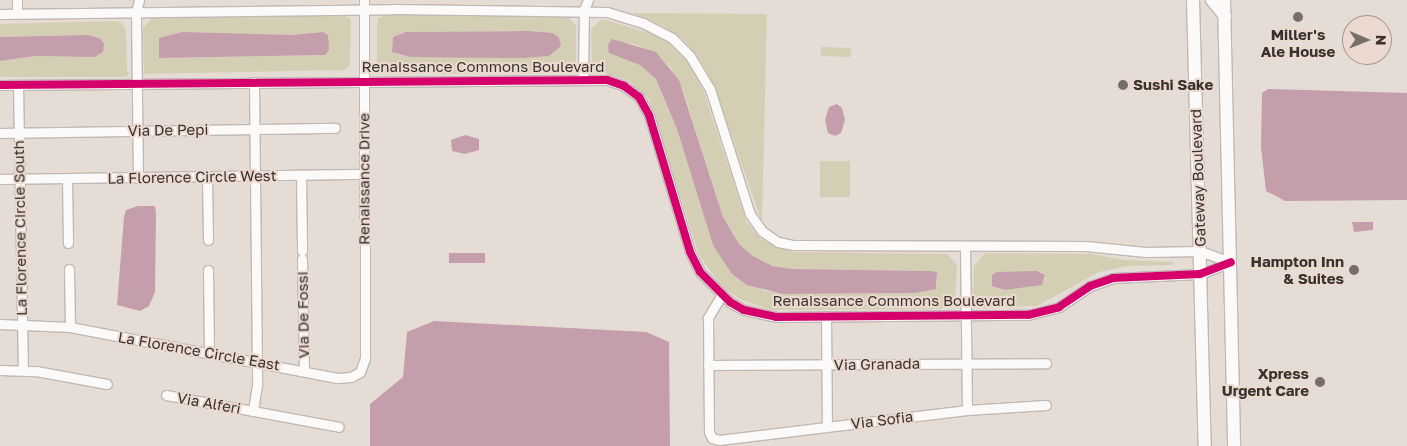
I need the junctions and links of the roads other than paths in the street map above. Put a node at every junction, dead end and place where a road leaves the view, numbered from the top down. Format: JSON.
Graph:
{"nodes":[{"id":1,"x":17,"y":0,"type":"edge"},
{"id":2,"x":132,"y":0,"type":"edge"},
{"id":3,"x":139,"y":0,"type":"edge"},
{"id":4,"x":580,"y":0,"type":"edge"},
{"id":5,"x":588,"y":0,"type":"edge"},
{"id":6,"x":1193,"y":0,"type":"edge"},
{"id":7,"x":1212,"y":0,"type":"edge"},
{"id":8,"x":1224,"y":0,"type":"edge"},
{"id":9,"x":364,"y":5,"type":"edge"},
{"id":10,"x":584,"y":10,"type":"junction"},
{"id":11,"x":136,"y":12,"type":"junction"},
{"id":12,"x":17,"y":13,"type":"junction"},
{"id":13,"x":0,"y":14,"type":"edge"},
{"id":14,"x":1225,"y":16,"type":"junction"},
{"id":15,"x":583,"y":79,"type":"junction"},
{"id":16,"x":363,"y":81,"type":"junction"},
{"id":17,"x":254,"y":82,"type":"junction"},
{"id":18,"x":137,"y":83,"type":"junction"},
{"id":19,"x":18,"y":85,"type":"junction"},
{"id":20,"x":0,"y":86,"type":"edge"},
{"id":21,"x":335,"y":128,"type":"dead end"},
{"id":22,"x":254,"y":129,"type":"junction"},
{"id":23,"x":138,"y":131,"type":"junction"},
{"id":24,"x":19,"y":132,"type":"junction"},
{"id":25,"x":0,"y":133,"type":"edge"},
{"id":26,"x":365,"y":174,"type":"junction"},
{"id":27,"x":255,"y":175,"type":"junction"},
{"id":28,"x":301,"y":175,"type":"junction"},
{"id":29,"x":207,"y":176,"type":"junction"},
{"id":30,"x":138,"y":178,"type":"junction"},
{"id":31,"x":0,"y":179,"type":"edge"},
{"id":32,"x":20,"y":179,"type":"junction"},
{"id":33,"x":67,"y":179,"type":"junction"},
{"id":34,"x":208,"y":240,"type":"dead end"},
{"id":35,"x":68,"y":243,"type":"dead end"},
{"id":36,"x":965,"y":246,"type":"junction"},
{"id":37,"x":1200,"y":250,"type":"junction"},
{"id":38,"x":1231,"y":262,"type":"junction"},
{"id":39,"x":69,"y":269,"type":"dead end"},
{"id":40,"x":208,"y":270,"type":"dead end"},
{"id":41,"x":1200,"y":274,"type":"junction"},
{"id":42,"x":721,"y":296,"type":"junction"},
{"id":43,"x":826,"y":316,"type":"junction"},
{"id":44,"x":965,"y":316,"type":"junction"},
{"id":45,"x":21,"y":323,"type":"junction"},
{"id":46,"x":0,"y":324,"type":"edge"},
{"id":47,"x":70,"y":327,"type":"junction"},
{"id":48,"x":209,"y":354,"type":"junction"},
{"id":49,"x":364,"y":358,"type":"joint"},
{"id":50,"x":257,"y":362,"type":"junction"},
{"id":51,"x":966,"y":363,"type":"junction"},
{"id":52,"x":1046,"y":363,"type":"dead end"},
{"id":53,"x":827,"y":364,"type":"junction"},
{"id":54,"x":708,"y":366,"type":"junction"},
{"id":55,"x":0,"y":370,"type":"edge"},
{"id":56,"x":23,"y":370,"type":"junction"},
{"id":57,"x":304,"y":370,"type":"junction"},
{"id":58,"x":107,"y":384,"type":"dead end"},
{"id":59,"x":166,"y":395,"type":"dead end"},
{"id":60,"x":1046,"y":405,"type":"dead end"},
{"id":61,"x":968,"y":410,"type":"junction"},
{"id":62,"x":253,"y":411,"type":"junction"},
{"id":63,"x":827,"y":426,"type":"junction"},
{"id":64,"x":339,"y":427,"type":"dead end"},
{"id":65,"x":1205,"y":446,"type":"edge"},
{"id":66,"x":1234,"y":446,"type":"edge"}],
"edges":[{"from":1,"to":12,"type":"street"},
{"from":2,"to":11,"type":"street"},
{"from":3,"to":11,"type":"street"},
{"from":4,"to":10,"type":"street"},
{"from":5,"to":10,"type":"street"},
{"from":6,"to":37,"type":"main road","name":"Gateway Boulevard"},
{"from":7,"to":14,"type":"main road"},
{"from":8,"to":14,"type":"main road","name":"Gateway Boulevard"},
{"from":9,"to":10,"type":"street"},
{"from":9,"to":11,"type":"street"},
{"from":9,"to":16,"type":"street","name":"Renaissance Drive"},
{"from":10,"to":15,"type":"street"},
{"from":10,"to":36,"type":"street"},
{"from":11,"to":12,"type":"street"},
{"from":11,"to":18,"type":"street"},
{"from":12,"to":13,"type":"street"},
{"from":14,"to":38,"type":"main road","name":"Gateway Boulevard"},
{"from":15,"to":16,"type":"street","name":"Renaissance Commons Boulevard"},
{"from":15,"to":42,"type":"street","name":"Renaissance Commons Boulevard"},
{"from":16,"to":17,"type":"street","name":"Renaissance Commons Boulevard"},
{"from":16,"to":26,"type":"street","name":"Renaissance Drive"},
{"from":17,"to":18,"type":"street","name":"Renaissance Commons Boulevard"},
{"from":17,"to":22,"type":"street","name":"Via Alferi"},
{"from":18,"to":19,"type":"street","name":"Renaissance Commons Boulevard"},
{"from":18,"to":23,"type":"street"},
{"from":19,"to":20,"type":"street","name":"Renaissance Commons Boulevard"},
{"from":19,"to":24,"type":"street","name":"La Florence Circle South"},
{"from":21,"to":22,"type":"street","name":"Via De Pepi"},
{"from":22,"to":23,"type":"street","name":"Via De Pepi"},
{"from":22,"to":27,"type":"street","name":"Via Alferi"},
{"from":23,"to":24,"type":"street","name":"Via De Pepi"},
{"from":23,"to":30,"type":"street"},
{"from":24,"to":25,"type":"street","name":"Via De Pepi"},
{"from":24,"to":32,"type":"street","name":"La Florence Circle South"},
{"from":26,"to":28,"type":"street","name":"La Florence Circle West"},
{"from":26,"to":49,"type":"street","name":"Renaissance Drive"},
{"from":27,"to":28,"type":"street","name":"La Florence Circle West"},
{"from":27,"to":29,"type":"street","name":"La Florence Circle West"},
{"from":27,"to":50,"type":"street","name":"Via Alferi"},
{"from":28,"to":57,"type":"street","name":"Via De Fossi"},
{"from":29,"to":30,"type":"street","name":"La Florence Circle West"},
{"from":29,"to":34,"type":"street"},
{"from":30,"to":33,"type":"street","name":"La Florence Circle West"},
{"from":31,"to":32,"type":"street","name":"La Florence Circle West"},
{"from":32,"to":33,"type":"street","name":"La Florence Circle West"},
{"from":32,"to":45,"type":"street","name":"La Florence Circle South"},
{"from":33,"to":35,"type":"street"},
{"from":36,"to":37,"type":"street"},
{"from":36,"to":44,"type":"street"},
{"from":37,"to":38,"type":"street"},
{"from":37,"to":41,"type":"main road","name":"Gateway Boulevard"},
{"from":38,"to":41,"type":"street","name":"Renaissance Commons Boulevard"},
{"from":38,"to":66,"type":"main road","name":"Gateway Boulevard"},
{"from":39,"to":47,"type":"street"},
{"from":40,"to":48,"type":"street"},
{"from":41,"to":44,"type":"street","name":"Renaissance Commons Boulevard"},
{"from":41,"to":65,"type":"main road","name":"Gateway Boulevard"},
{"from":42,"to":43,"type":"street","name":"Renaissance Commons Boulevard"},
{"from":42,"to":54,"type":"street"},
{"from":43,"to":44,"type":"street","name":"Renaissance Commons Boulevard"},
{"from":43,"to":53,"type":"street"},
{"from":44,"to":51,"type":"street"},
{"from":45,"to":46,"type":"street","name":"La Florence Circle East"},
{"from":45,"to":47,"type":"street","name":"La Florence Circle East"},
{"from":45,"to":56,"type":"street","name":"La Florence Circle South"},
{"from":47,"to":48,"type":"street","name":"La Florence Circle East"},
{"from":48,"to":50,"type":"street","name":"La Florence Circle East"},
{"from":49,"to":57,"type":"street","name":"La Florence Circle East"},
{"from":50,"to":57,"type":"street","name":"La Florence Circle East"},
{"from":50,"to":62,"type":"street","name":"Via Alferi"},
{"from":51,"to":52,"type":"street","name":"Via Granada"},
{"from":51,"to":53,"type":"street","name":"Via Granada"},
{"from":51,"to":61,"type":"street"},
{"from":53,"to":54,"type":"street","name":"Via Granada"},
{"from":53,"to":63,"type":"street"},
{"from":54,"to":63,"type":"street","name":"Via Sofia"},
{"from":55,"to":56,"type":"street"},
{"from":56,"to":58,"type":"street"},
{"from":59,"to":62,"type":"street","name":"Via Alferi"},
{"from":60,"to":61,"type":"street","name":"Via Sofia"},
{"from":61,"to":63,"type":"street","name":"Via Sofia"},
{"from":62,"to":64,"type":"street","name":"Via Alferi"}]}
